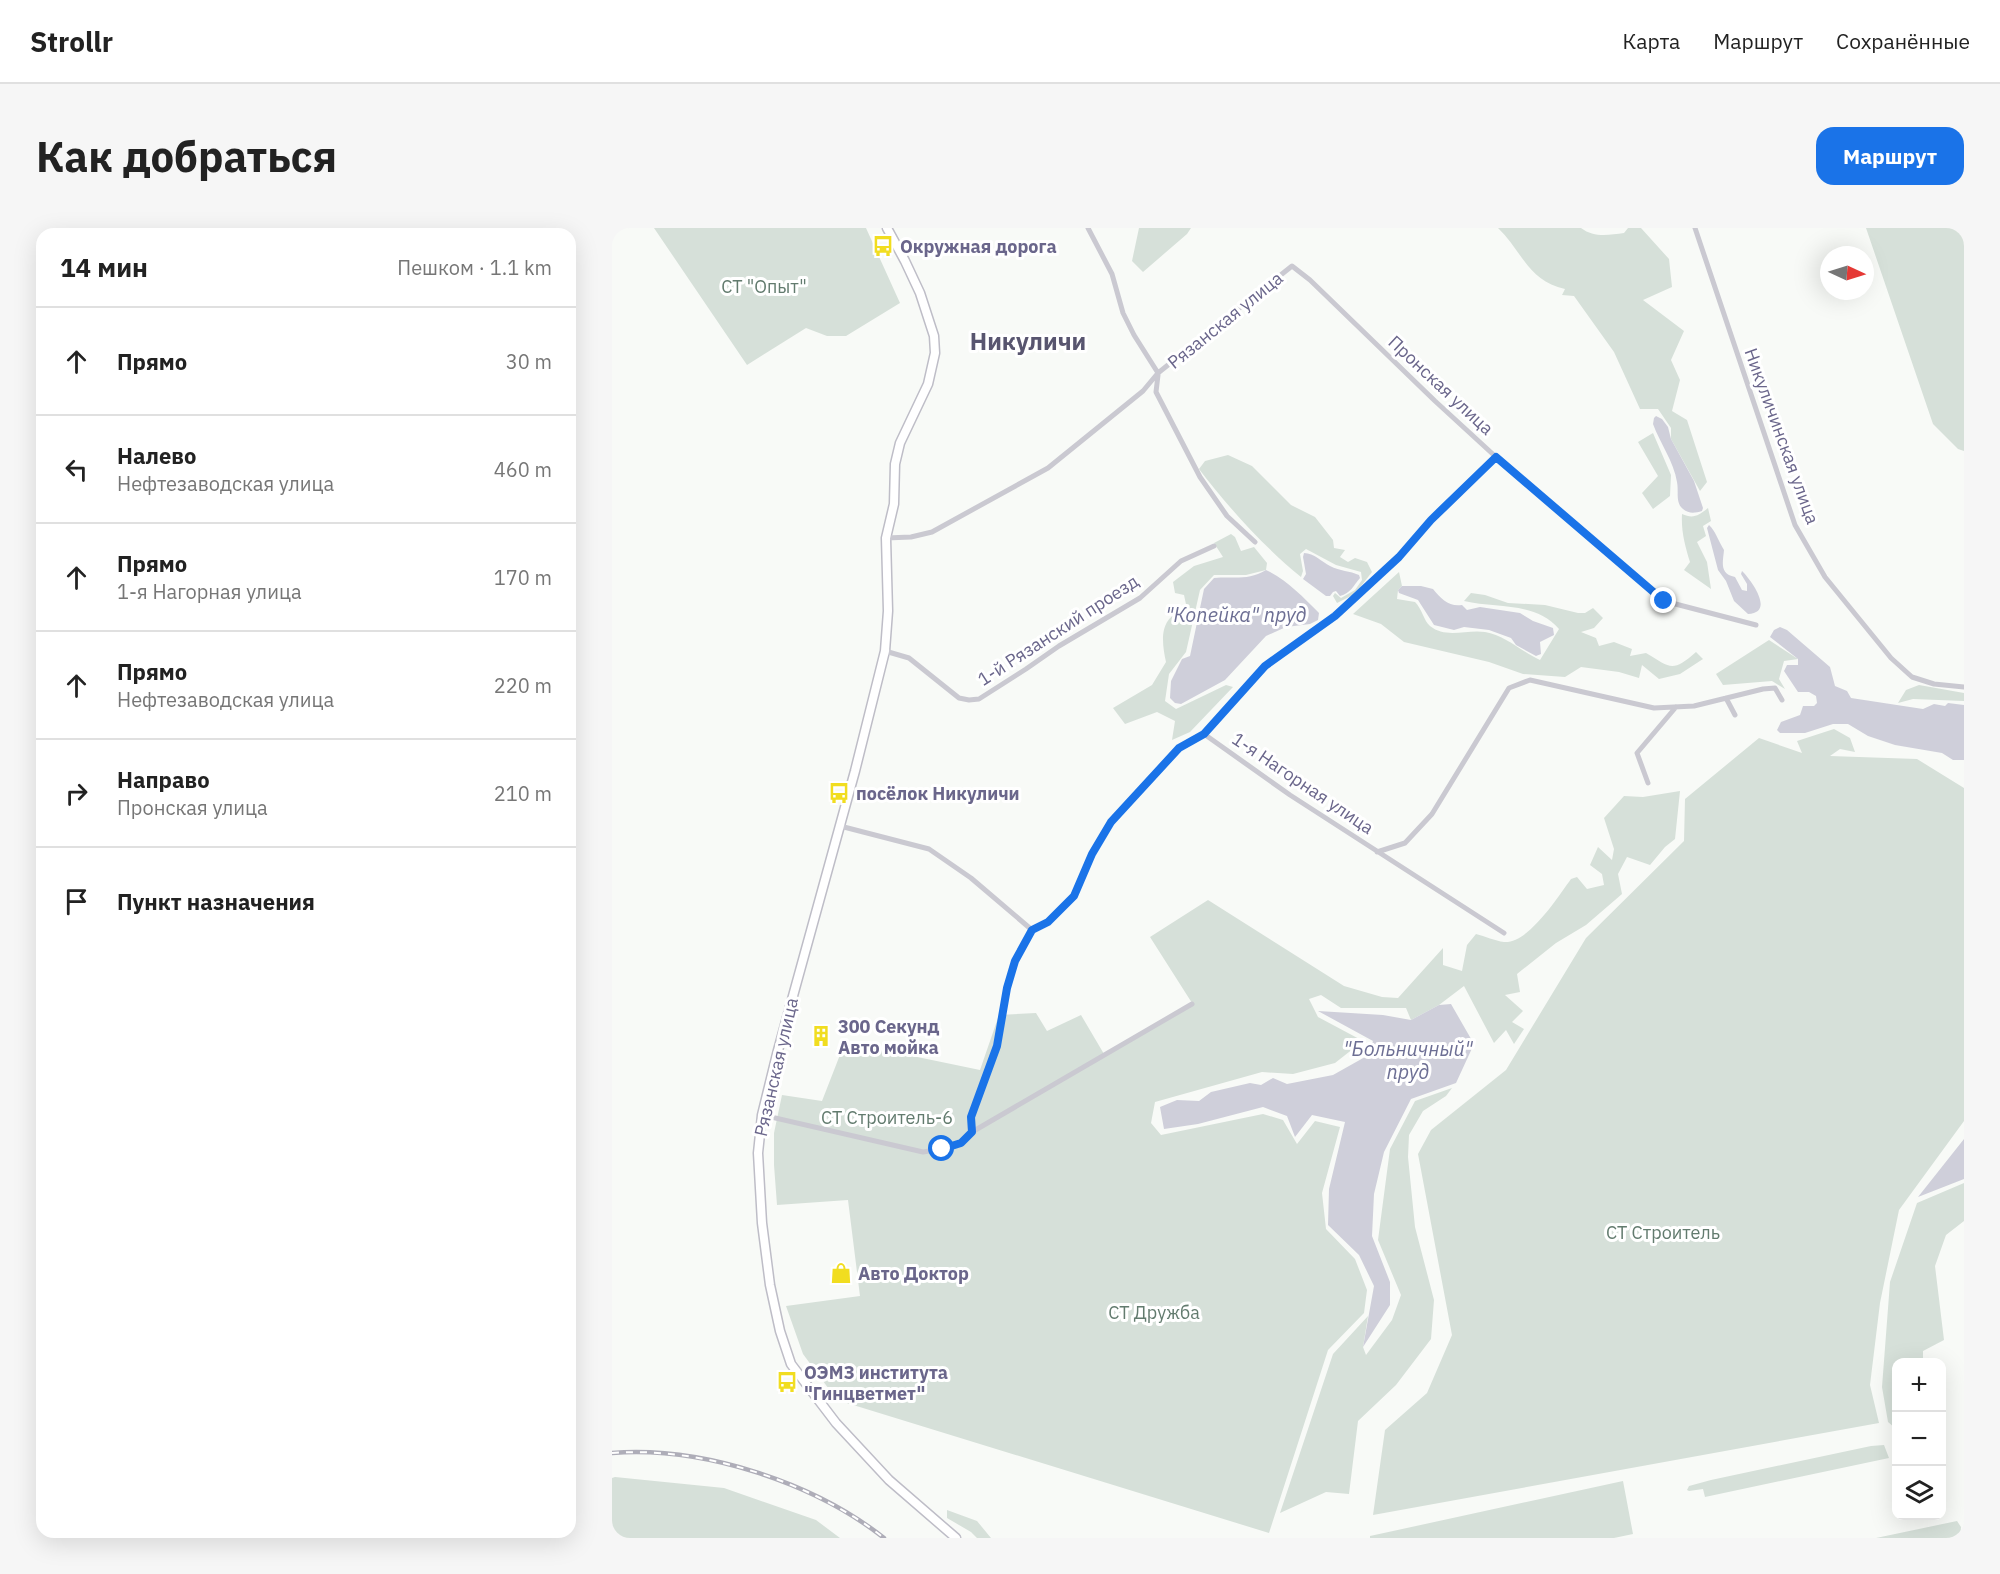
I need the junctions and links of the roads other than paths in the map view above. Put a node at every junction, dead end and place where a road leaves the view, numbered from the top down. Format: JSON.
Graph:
{"nodes":[{"id":1,"x":887,"y":228,"type":"edge"},
{"id":2,"x":1088,"y":228,"type":"edge"},
{"id":3,"x":1695,"y":228,"type":"edge"},
{"id":4,"x":1292,"y":266,"type":"joint"},
{"id":5,"x":1158,"y":373,"type":"junction"},
{"id":6,"x":1496,"y":457,"type":"junction"},
{"id":7,"x":886,"y":538,"type":"junction"},
{"id":8,"x":1255,"y":542,"type":"dead end"},
{"id":9,"x":1214,"y":546,"type":"dead end"},
{"id":10,"x":1756,"y":625,"type":"dead end"},
{"id":11,"x":885,"y":651,"type":"junction"},
{"id":12,"x":1964,"y":687,"type":"edge"},
{"id":13,"x":1726,"y":698,"type":"junction"},
{"id":14,"x":1782,"y":700,"type":"dead end"},
{"id":15,"x":1676,"y":707,"type":"junction"},
{"id":16,"x":1735,"y":715,"type":"dead end"},
{"id":17,"x":1204,"y":734,"type":"junction"},
{"id":18,"x":1648,"y":783,"type":"dead end"},
{"id":19,"x":840,"y":826,"type":"junction"},
{"id":20,"x":1377,"y":852,"type":"junction"},
{"id":21,"x":1032,"y":930,"type":"junction"},
{"id":22,"x":1504,"y":933,"type":"dead end"},
{"id":23,"x":1192,"y":1004,"type":"dead end"},
{"id":24,"x":762,"y":1115,"type":"junction"},
{"id":25,"x":972,"y":1132,"type":"junction"},
{"id":26,"x":956,"y":1538,"type":"edge"}],
"edges":[{"from":1,"to":7,"type":"street","name":"Рязанская улица"},
{"from":2,"to":5,"type":"street"},
{"from":3,"to":12,"type":"street","name":"Никуличинская улица"},
{"from":4,"to":5,"type":"street","name":"Рязанская улица"},
{"from":4,"to":6,"type":"street","name":"Пронская улица"},
{"from":5,"to":7,"type":"street","name":"Рязанская улица"},
{"from":5,"to":8,"type":"street","name":"Рязанская улица"},
{"from":6,"to":10,"type":"street","name":"Пронская улица"},
{"from":6,"to":17,"type":"street","name":"1-я Нагорная улица"},
{"from":7,"to":11,"type":"street","name":"Рязанская улица"},
{"from":9,"to":11,"type":"street","name":"1-й Рязанский проезд"},
{"from":11,"to":19,"type":"street","name":"Рязанская улица"},
{"from":13,"to":14,"type":"street"},
{"from":13,"to":15,"type":"street"},
{"from":13,"to":16,"type":"street"},
{"from":15,"to":18,"type":"street"},
{"from":15,"to":20,"type":"street"},
{"from":17,"to":20,"type":"street","name":"1-я Нагорная улица"},
{"from":17,"to":21,"type":"street"},
{"from":19,"to":21,"type":"street"},
{"from":19,"to":24,"type":"street","name":"Рязанская улица"},
{"from":20,"to":22,"type":"street","name":"1-я Нагорная улица"},
{"from":21,"to":25,"type":"street"},
{"from":23,"to":25,"type":"street"},
{"from":24,"to":25,"type":"street"},
{"from":24,"to":26,"type":"street","name":"Рязанская улица"}]}
